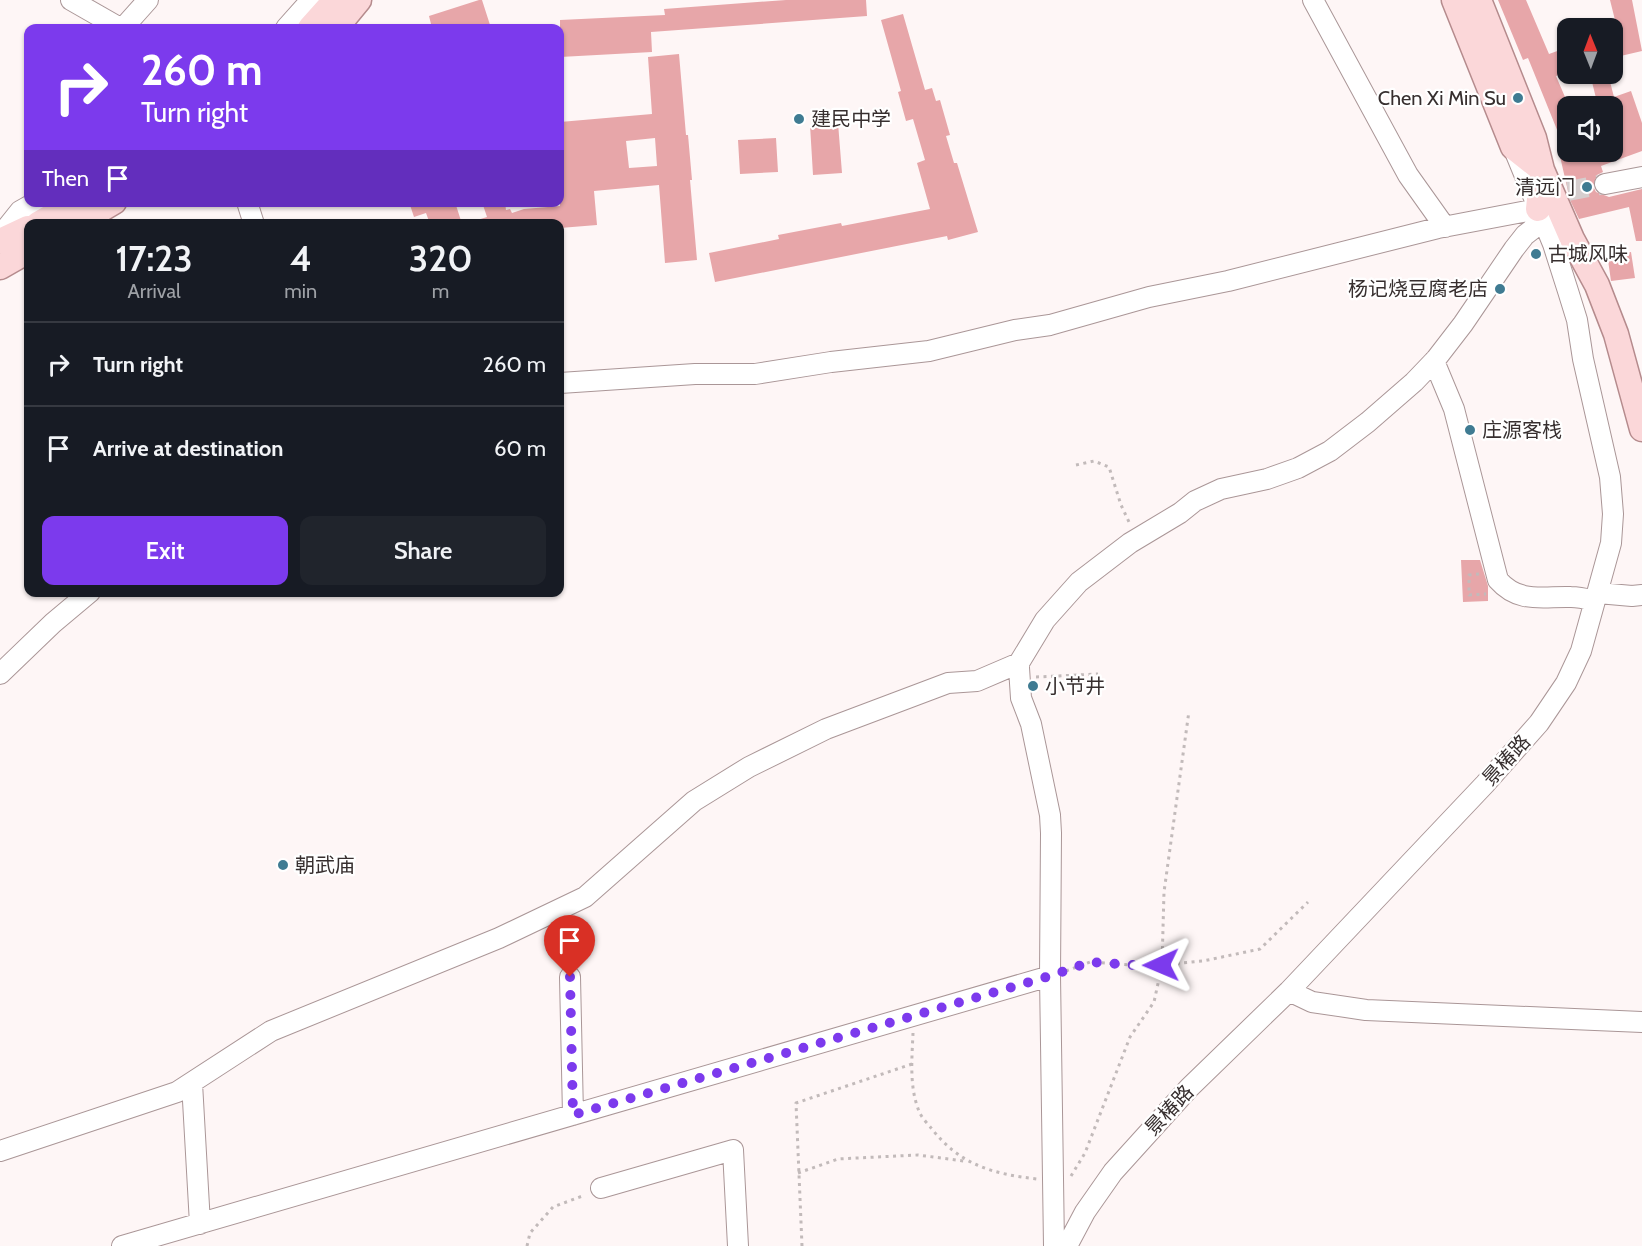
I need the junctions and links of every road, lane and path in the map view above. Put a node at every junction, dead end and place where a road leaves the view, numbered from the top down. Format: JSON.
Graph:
{"nodes":[{"id":1,"x":71,"y":0,"type":"edge"},
{"id":2,"x":148,"y":0,"type":"edge"},
{"id":3,"x":311,"y":0,"type":"edge"},
{"id":4,"x":335,"y":0,"type":"edge"},
{"id":5,"x":359,"y":0,"type":"edge"},
{"id":6,"x":1313,"y":0,"type":"edge"},
{"id":7,"x":1454,"y":0,"type":"edge"},
{"id":8,"x":1479,"y":0,"type":"edge"},
{"id":9,"x":115,"y":24,"type":"edge"},
{"id":10,"x":126,"y":24,"type":"edge"},
{"id":11,"x":290,"y":24,"type":"edge"},
{"id":12,"x":314,"y":24,"type":"edge"},
{"id":13,"x":339,"y":24,"type":"edge"},
{"id":14,"x":1513,"y":147,"type":"junction"},
{"id":15,"x":1542,"y":170,"type":"junction"},
{"id":16,"x":1642,"y":177,"type":"edge"},
{"id":17,"x":1605,"y":184,"type":"tunnel mouth"},
{"id":18,"x":1550,"y":204,"type":"junction"},
{"id":19,"x":27,"y":207,"type":"edge"},
{"id":20,"x":67,"y":207,"type":"edge"},
{"id":21,"x":106,"y":207,"type":"edge"},
{"id":22,"x":47,"y":219,"type":"edge"},
{"id":23,"x":85,"y":219,"type":"edge"},
{"id":24,"x":1445,"y":227,"type":"junction"},
{"id":25,"x":24,"y":230,"type":"edge"},
{"id":26,"x":0,"y":236,"type":"edge"},
{"id":27,"x":0,"y":241,"type":"edge"},
{"id":28,"x":24,"y":253,"type":"edge"},
{"id":29,"x":0,"y":267,"type":"edge"},
{"id":30,"x":1434,"y":361,"type":"junction"},
{"id":31,"x":564,"y":383,"type":"edge"},
{"id":32,"x":1642,"y":429,"type":"edge"},
{"id":33,"x":1076,"y":465,"type":"dead end"},
{"id":34,"x":1141,"y":537,"type":"junction"},
{"id":35,"x":1480,"y":574,"type":"dead end"},
{"id":36,"x":1492,"y":594,"type":"dead end"},
{"id":37,"x":1642,"y":595,"type":"edge"},
{"id":38,"x":84,"y":597,"type":"edge"},
{"id":39,"x":1597,"y":597,"type":"junction"},
{"id":40,"x":1025,"y":670,"type":"junction"},
{"id":41,"x":0,"y":674,"type":"edge"},
{"id":42,"x":1098,"y":674,"type":"dead end"},
{"id":43,"x":1189,"y":711,"type":"dead end"},
{"id":44,"x":1308,"y":902,"type":"dead end"},
{"id":45,"x":1161,"y":965,"type":"junction"},
{"id":46,"x":1050,"y":976,"type":"junction"},
{"id":47,"x":570,"y":977,"type":"dead end"},
{"id":48,"x":1289,"y":991,"type":"junction"},
{"id":49,"x":913,"y":1016,"type":"junction"},
{"id":50,"x":1642,"y":1022,"type":"edge"},
{"id":51,"x":912,"y":1064,"type":"junction"},
{"id":52,"x":192,"y":1083,"type":"junction"},
{"id":53,"x":573,"y":1115,"type":"junction"},
{"id":54,"x":0,"y":1151,"type":"edge"},
{"id":55,"x":968,"y":1161,"type":"junction"},
{"id":56,"x":798,"y":1173,"type":"junction"},
{"id":57,"x":1061,"y":1180,"type":"junction"},
{"id":58,"x":601,"y":1188,"type":"joint"},
{"id":59,"x":200,"y":1224,"type":"junction"},
{"id":60,"x":176,"y":1239,"type":"edge"},
{"id":61,"x":122,"y":1246,"type":"edge"},
{"id":62,"x":527,"y":1246,"type":"edge"},
{"id":63,"x":738,"y":1246,"type":"edge"},
{"id":64,"x":802,"y":1246,"type":"edge"},
{"id":65,"x":1054,"y":1246,"type":"edge"},
{"id":66,"x":1067,"y":1246,"type":"edge"}],
"edges":[{"from":1,"to":9,"type":"street"},
{"from":2,"to":10,"type":"street"},
{"from":3,"to":11,"type":"street"},
{"from":4,"to":12,"type":"main road"},
{"from":5,"to":13,"type":"main road"},
{"from":6,"to":24,"type":"street"},
{"from":7,"to":14,"type":"main road"},
{"from":8,"to":15,"type":"main road"},
{"from":14,"to":15,"type":"main road"},
{"from":14,"to":18,"type":"street","name":"景椿路"},
{"from":15,"to":18,"type":"main road"},
{"from":16,"to":17,"type":"street"},
{"from":18,"to":24,"type":"street"},
{"from":18,"to":30,"type":"street"},
{"from":18,"to":32,"type":"main road"},
{"from":18,"to":39,"type":"street","name":"景椿路"},
{"from":19,"to":26,"type":"street"},
{"from":20,"to":22,"type":"main road"},
{"from":21,"to":23,"type":"main road"},
{"from":24,"to":31,"type":"street"},
{"from":25,"to":27,"type":"main road"},
{"from":28,"to":29,"type":"main road"},
{"from":30,"to":34,"type":"street"},
{"from":30,"to":39,"type":"street"},
{"from":33,"to":34,"type":"path"},
{"from":34,"to":40,"type":"street"},
{"from":35,"to":36,"type":"path"},
{"from":37,"to":39,"type":"street"},
{"from":38,"to":41,"type":"street"},
{"from":39,"to":48,"type":"street","name":"景椿路"},
{"from":40,"to":42,"type":"path"},
{"from":40,"to":46,"type":"street"},
{"from":40,"to":52,"type":"street"},
{"from":43,"to":45,"type":"path"},
{"from":44,"to":45,"type":"path"},
{"from":45,"to":46,"type":"path"},
{"from":45,"to":57,"type":"path"},
{"from":46,"to":49,"type":"street"},
{"from":46,"to":57,"type":"street"},
{"from":47,"to":53,"type":"street"},
{"from":48,"to":50,"type":"street"},
{"from":48,"to":66,"type":"street","name":"景椿路"},
{"from":49,"to":51,"type":"path"},
{"from":49,"to":53,"type":"street"},
{"from":51,"to":55,"type":"path"},
{"from":51,"to":56,"type":"path"},
{"from":52,"to":54,"type":"street"},
{"from":52,"to":59,"type":"street"},
{"from":53,"to":59,"type":"street"},
{"from":55,"to":56,"type":"path"},
{"from":55,"to":57,"type":"path"},
{"from":56,"to":64,"type":"path"},
{"from":57,"to":65,"type":"street"},
{"from":58,"to":62,"type":"path"},
{"from":58,"to":63,"type":"street"},
{"from":59,"to":60,"type":"street"},
{"from":60,"to":61,"type":"street"}]}
